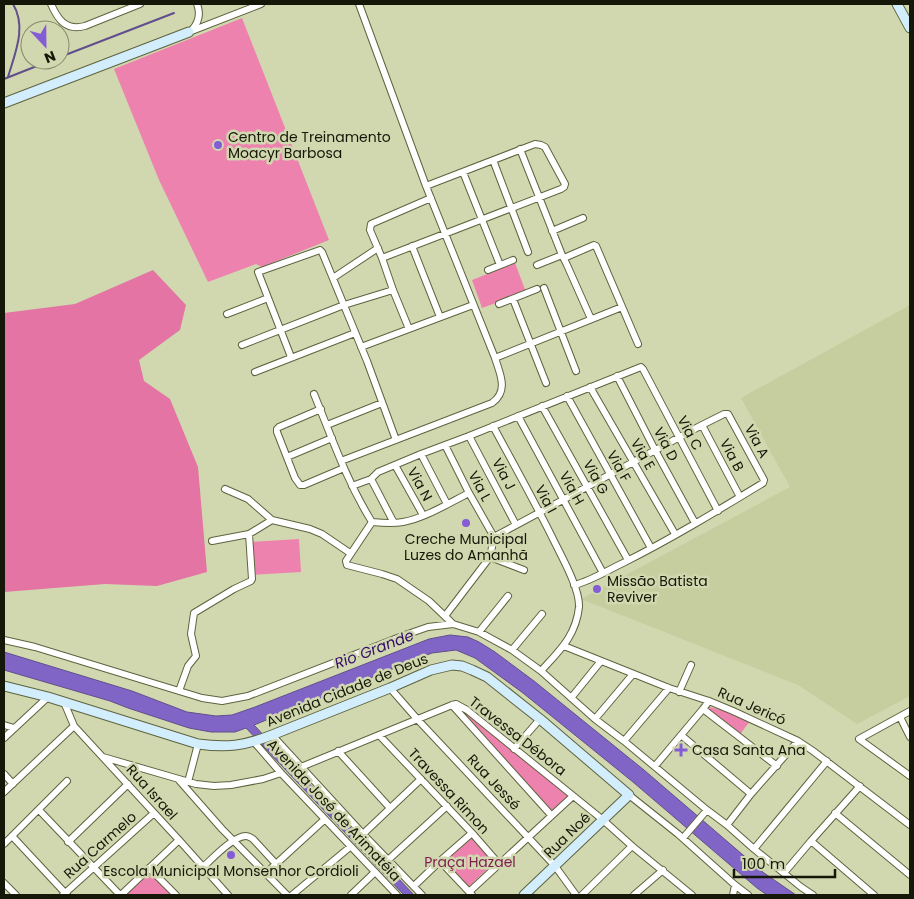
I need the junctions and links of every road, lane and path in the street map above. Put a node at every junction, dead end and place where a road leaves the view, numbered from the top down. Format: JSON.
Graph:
{"nodes":[{"id":1,"x":52,"y":4,"type":"edge"},
{"id":2,"x":140,"y":4,"type":"edge"},
{"id":3,"x":197,"y":4,"type":"edge"},
{"id":4,"x":261,"y":4,"type":"edge"},
{"id":5,"x":359,"y":4,"type":"edge"},
{"id":6,"x":897,"y":4,"type":"edge"},
{"id":7,"x":907,"y":13,"type":"edge"},
{"id":8,"x":910,"y":28,"type":"edge"},
{"id":9,"x":189,"y":32,"type":"junction"},
{"id":10,"x":4,"y":103,"type":"edge"},
{"id":11,"x":520,"y":149,"type":"junction"},
{"id":12,"x":493,"y":160,"type":"junction"},
{"id":13,"x":463,"y":172,"type":"junction"},
{"id":14,"x":426,"y":186,"type":"junction"},
{"id":15,"x":539,"y":197,"type":"junction"},
{"id":16,"x":431,"y":198,"type":"junction"},
{"id":17,"x":511,"y":208,"type":"junction"},
{"id":18,"x":583,"y":218,"type":"dead end"},
{"id":19,"x":482,"y":219,"type":"junction"},
{"id":20,"x":552,"y":231,"type":"junction"},
{"id":21,"x":445,"y":233,"type":"junction"},
{"id":22,"x":412,"y":246,"type":"junction"},
{"id":23,"x":378,"y":248,"type":"junction"},
{"id":24,"x":528,"y":252,"type":"dead end"},
{"id":25,"x":563,"y":257,"type":"junction"},
{"id":26,"x":382,"y":258,"type":"junction"},
{"id":27,"x":513,"y":260,"type":"dead end"},
{"id":28,"x":537,"y":264,"type":"dead end"},
{"id":29,"x":500,"y":265,"type":"junction"},
{"id":30,"x":488,"y":270,"type":"dead end"},
{"id":31,"x":333,"y":278,"type":"junction"},
{"id":32,"x":393,"y":290,"type":"junction"},
{"id":33,"x":268,"y":298,"type":"junction"},
{"id":34,"x":513,"y":299,"type":"junction"},
{"id":35,"x":500,"y":304,"type":"dead end"},
{"id":36,"x":344,"y":305,"type":"junction"},
{"id":37,"x":473,"y":305,"type":"junction"},
{"id":38,"x":622,"y":307,"type":"junction"},
{"id":39,"x":227,"y":314,"type":"dead end"},
{"id":40,"x":440,"y":317,"type":"junction"},
{"id":41,"x":591,"y":319,"type":"junction"},
{"id":42,"x":409,"y":329,"type":"junction"},
{"id":43,"x":280,"y":330,"type":"junction"},
{"id":44,"x":560,"y":331,"type":"junction"},
{"id":45,"x":355,"y":333,"type":"junction"},
{"id":46,"x":530,"y":343,"type":"junction"},
{"id":47,"x":638,"y":344,"type":"dead end"},
{"id":48,"x":242,"y":345,"type":"dead end"},
{"id":49,"x":361,"y":347,"type":"junction"},
{"id":50,"x":291,"y":357,"type":"junction"},
{"id":51,"x":495,"y":358,"type":"junction"},
{"id":52,"x":576,"y":371,"type":"dead end"},
{"id":53,"x":255,"y":372,"type":"dead end"},
{"id":54,"x":617,"y":376,"type":"junction"},
{"id":55,"x":546,"y":383,"type":"dead end"},
{"id":56,"x":590,"y":386,"type":"junction"},
{"id":57,"x":314,"y":394,"type":"dead end"},
{"id":58,"x":566,"y":396,"type":"junction"},
{"id":59,"x":382,"y":403,"type":"junction"},
{"id":60,"x":542,"y":406,"type":"junction"},
{"id":61,"x":321,"y":409,"type":"junction"},
{"id":62,"x":518,"y":416,"type":"junction"},
{"id":63,"x":327,"y":425,"type":"junction"},
{"id":64,"x":702,"y":425,"type":"junction"},
{"id":65,"x":493,"y":426,"type":"junction"},
{"id":66,"x":469,"y":436,"type":"junction"},
{"id":67,"x":332,"y":438,"type":"junction"},
{"id":68,"x":679,"y":438,"type":"junction"},
{"id":69,"x":396,"y":440,"type":"junction"},
{"id":70,"x":445,"y":445,"type":"junction"},
{"id":71,"x":655,"y":450,"type":"junction"},
{"id":72,"x":421,"y":454,"type":"junction"},
{"id":73,"x":287,"y":457,"type":"junction"},
{"id":74,"x":341,"y":461,"type":"junction"},
{"id":75,"x":633,"y":462,"type":"junction"},
{"id":76,"x":395,"y":465,"type":"junction"},
{"id":77,"x":344,"y":468,"type":"junction"},
{"id":78,"x":610,"y":474,"type":"junction"},
{"id":79,"x":372,"y":479,"type":"junction"},
{"id":80,"x":352,"y":486,"type":"junction"},
{"id":81,"x":587,"y":487,"type":"junction"},
{"id":82,"x":225,"y":489,"type":"dead end"},
{"id":83,"x":469,"y":493,"type":"junction"},
{"id":84,"x":740,"y":497,"type":"junction"},
{"id":85,"x":564,"y":500,"type":"junction"},
{"id":86,"x":447,"y":504,"type":"junction"},
{"id":87,"x":718,"y":511,"type":"junction"},
{"id":88,"x":540,"y":512,"type":"junction"},
{"id":89,"x":423,"y":515,"type":"junction"},
{"id":90,"x":272,"y":520,"type":"junction"},
{"id":91,"x":372,"y":522,"type":"junction"},
{"id":92,"x":394,"y":523,"type":"junction"},
{"id":93,"x":695,"y":523,"type":"junction"},
{"id":94,"x":516,"y":525,"type":"junction"},
{"id":95,"x":249,"y":534,"type":"junction"},
{"id":96,"x":675,"y":534,"type":"junction"},
{"id":97,"x":494,"y":537,"type":"junction"},
{"id":98,"x":212,"y":541,"type":"dead end"},
{"id":99,"x":651,"y":548,"type":"junction"},
{"id":100,"x":350,"y":553,"type":"junction"},
{"id":101,"x":490,"y":557,"type":"junction"},
{"id":102,"x":628,"y":560,"type":"junction"},
{"id":103,"x":524,"y":570,"type":"dead end"},
{"id":104,"x":603,"y":572,"type":"junction"},
{"id":105,"x":574,"y":585,"type":"junction"},
{"id":106,"x":508,"y":596,"type":"dead end"},
{"id":107,"x":542,"y":614,"type":"dead end"},
{"id":108,"x":445,"y":616,"type":"junction"},
{"id":109,"x":453,"y":624,"type":"junction"},
{"id":110,"x":479,"y":632,"type":"junction"},
{"id":111,"x":4,"y":640,"type":"edge"},
{"id":112,"x":564,"y":646,"type":"junction"},
{"id":113,"x":512,"y":650,"type":"junction"},
{"id":114,"x":601,"y":661,"type":"junction"},
{"id":115,"x":691,"y":665,"type":"dead end"},
{"id":116,"x":541,"y":671,"type":"junction"},
{"id":117,"x":633,"y":674,"type":"junction"},
{"id":118,"x":4,"y":686,"type":"edge"},
{"id":119,"x":390,"y":688,"type":"junction"},
{"id":120,"x":669,"y":688,"type":"junction"},
{"id":121,"x":180,"y":691,"type":"junction"},
{"id":122,"x":680,"y":692,"type":"junction"},
{"id":123,"x":48,"y":697,"type":"junction"},
{"id":124,"x":571,"y":698,"type":"junction"},
{"id":125,"x":709,"y":701,"type":"junction"},
{"id":126,"x":64,"y":702,"type":"junction"},
{"id":127,"x":452,"y":705,"type":"junction"},
{"id":128,"x":703,"y":709,"type":"junction"},
{"id":129,"x":910,"y":711,"type":"edge"},
{"id":130,"x":900,"y":717,"type":"junction"},
{"id":131,"x":540,"y":719,"type":"junction"},
{"id":132,"x":595,"y":719,"type":"junction"},
{"id":133,"x":418,"y":720,"type":"junction"},
{"id":134,"x":4,"y":725,"type":"edge"},
{"id":135,"x":74,"y":726,"type":"junction"},
{"id":136,"x":14,"y":728,"type":"junction"},
{"id":137,"x":379,"y":735,"type":"junction"},
{"id":138,"x":681,"y":735,"type":"junction"},
{"id":139,"x":270,"y":736,"type":"junction"},
{"id":140,"x":910,"y":737,"type":"edge"},
{"id":141,"x":4,"y":738,"type":"edge"},
{"id":142,"x":255,"y":741,"type":"junction"},
{"id":143,"x":624,"y":741,"type":"junction"},
{"id":144,"x":798,"y":741,"type":"junction"},
{"id":145,"x":198,"y":744,"type":"junction"},
{"id":146,"x":514,"y":749,"type":"junction"},
{"id":147,"x":338,"y":751,"type":"junction"},
{"id":148,"x":103,"y":757,"type":"junction"},
{"id":149,"x":827,"y":761,"type":"junction"},
{"id":150,"x":655,"y":766,"type":"junction"},
{"id":151,"x":777,"y":766,"type":"junction"},
{"id":152,"x":301,"y":767,"type":"junction"},
{"id":153,"x":908,"y":772,"type":"edge"},
{"id":154,"x":281,"y":773,"type":"junction"},
{"id":155,"x":4,"y":774,"type":"edge"},
{"id":156,"x":178,"y":778,"type":"junction"},
{"id":157,"x":421,"y":779,"type":"junction"},
{"id":158,"x":67,"y":781,"type":"dead end"},
{"id":159,"x":188,"y":782,"type":"junction"},
{"id":160,"x":13,"y":784,"type":"junction"},
{"id":161,"x":128,"y":784,"type":"junction"},
{"id":162,"x":860,"y":786,"type":"junction"},
{"id":163,"x":4,"y":792,"type":"edge"},
{"id":164,"x":751,"y":794,"type":"junction"},
{"id":165,"x":629,"y":795,"type":"junction"},
{"id":166,"x":573,"y":796,"type":"junction"},
{"id":167,"x":447,"y":806,"type":"junction"},
{"id":168,"x":390,"y":808,"type":"junction"},
{"id":169,"x":39,"y":810,"type":"junction"},
{"id":170,"x":707,"y":810,"type":"junction"},
{"id":171,"x":154,"y":813,"type":"junction"},
{"id":172,"x":836,"y":813,"type":"junction"},
{"id":173,"x":551,"y":815,"type":"junction"},
{"id":174,"x":324,"y":820,"type":"junction"},
{"id":175,"x":603,"y":820,"type":"junction"},
{"id":176,"x":727,"y":825,"type":"junction"},
{"id":177,"x":910,"y":825,"type":"edge"},
{"id":178,"x":472,"y":833,"type":"junction"},
{"id":179,"x":363,"y":834,"type":"junction"},
{"id":180,"x":12,"y":836,"type":"junction"},
{"id":181,"x":528,"y":837,"type":"junction"},
{"id":182,"x":683,"y":838,"type":"junction"},
{"id":183,"x":179,"y":840,"type":"junction"},
{"id":184,"x":234,"y":840,"type":"junction"},
{"id":185,"x":811,"y":841,"type":"junction"},
{"id":186,"x":68,"y":842,"type":"junction"},
{"id":187,"x":4,"y":844,"type":"edge"},
{"id":188,"x":632,"y":846,"type":"junction"},
{"id":189,"x":350,"y":847,"type":"junction"},
{"id":190,"x":754,"y":849,"type":"junction"},
{"id":191,"x":388,"y":860,"type":"junction"},
{"id":192,"x":440,"y":861,"type":"junction"},
{"id":193,"x":276,"y":864,"type":"junction"},
{"id":194,"x":499,"y":864,"type":"junction"},
{"id":195,"x":555,"y":866,"type":"junction"},
{"id":196,"x":203,"y":867,"type":"junction"},
{"id":197,"x":93,"y":868,"type":"junction"},
{"id":198,"x":148,"y":868,"type":"junction"},
{"id":199,"x":663,"y":870,"type":"junction"},
{"id":200,"x":374,"y":872,"type":"junction"},
{"id":201,"x":784,"y":873,"type":"junction"},
{"id":202,"x":266,"y":874,"type":"junction"},
{"id":203,"x":910,"y":875,"type":"edge"},
{"id":204,"x":4,"y":882,"type":"edge"},
{"id":205,"x":735,"y":885,"type":"junction"},
{"id":206,"x":414,"y":886,"type":"junction"},
{"id":207,"x":13,"y":894,"type":"edge"},
{"id":208,"x":471,"y":894,"type":"edge"},
{"id":209,"x":65,"y":895,"type":"edge"},
{"id":210,"x":120,"y":895,"type":"edge"},
{"id":211,"x":176,"y":895,"type":"edge"},
{"id":212,"x":228,"y":895,"type":"edge"},
{"id":213,"x":287,"y":895,"type":"edge"},
{"id":214,"x":292,"y":895,"type":"edge"},
{"id":215,"x":351,"y":895,"type":"edge"},
{"id":216,"x":397,"y":895,"type":"edge"},
{"id":217,"x":422,"y":895,"type":"edge"},
{"id":218,"x":524,"y":895,"type":"edge"},
{"id":219,"x":576,"y":895,"type":"edge"},
{"id":220,"x":582,"y":895,"type":"edge"},
{"id":221,"x":634,"y":895,"type":"edge"},
{"id":222,"x":692,"y":895,"type":"edge"},
{"id":223,"x":733,"y":895,"type":"edge"},
{"id":224,"x":748,"y":895,"type":"edge"},
{"id":225,"x":813,"y":895,"type":"edge"},
{"id":226,"x":874,"y":895,"type":"edge"}],
"edges":[{"from":1,"to":2,"type":"street"},
{"from":3,"to":9,"type":"street"},
{"from":4,"to":9,"type":"street"},
{"from":5,"to":14,"type":"street"},
{"from":6,"to":7,"type":"street"},
{"from":7,"to":8,"type":"street"},
{"from":9,"to":10,"type":"street"},
{"from":11,"to":12,"type":"street"},
{"from":11,"to":15,"type":"street"},
{"from":11,"to":15,"type":"street"},
{"from":12,"to":13,"type":"street"},
{"from":12,"to":17,"type":"street"},
{"from":13,"to":14,"type":"street"},
{"from":13,"to":19,"type":"street"},
{"from":14,"to":16,"type":"street"},
{"from":15,"to":17,"type":"street"},
{"from":15,"to":20,"type":"street"},
{"from":16,"to":21,"type":"street"},
{"from":16,"to":23,"type":"street"},
{"from":17,"to":19,"type":"street"},
{"from":17,"to":24,"type":"street"},
{"from":18,"to":20,"type":"street"},
{"from":19,"to":21,"type":"street"},
{"from":19,"to":29,"type":"street"},
{"from":20,"to":25,"type":"street"},
{"from":21,"to":22,"type":"street"},
{"from":21,"to":37,"type":"street"},
{"from":22,"to":26,"type":"street"},
{"from":22,"to":40,"type":"street"},
{"from":23,"to":26,"type":"street"},
{"from":23,"to":31,"type":"street"},
{"from":25,"to":28,"type":"street"},
{"from":25,"to":38,"type":"street"},
{"from":25,"to":41,"type":"street"},
{"from":26,"to":32,"type":"street"},
{"from":27,"to":29,"type":"street"},
{"from":29,"to":30,"type":"street"},
{"from":31,"to":33,"type":"street"},
{"from":31,"to":36,"type":"street"},
{"from":32,"to":36,"type":"street"},
{"from":32,"to":42,"type":"street"},
{"from":33,"to":39,"type":"street"},
{"from":33,"to":43,"type":"street"},
{"from":34,"to":35,"type":"street"},
{"from":34,"to":44,"type":"street"},
{"from":34,"to":46,"type":"street"},
{"from":36,"to":43,"type":"street"},
{"from":36,"to":45,"type":"street"},
{"from":37,"to":40,"type":"street"},
{"from":37,"to":51,"type":"street"},
{"from":38,"to":41,"type":"street"},
{"from":38,"to":47,"type":"street"},
{"from":40,"to":42,"type":"street"},
{"from":41,"to":44,"type":"street"},
{"from":42,"to":49,"type":"street"},
{"from":43,"to":48,"type":"street"},
{"from":43,"to":50,"type":"street"},
{"from":44,"to":46,"type":"street"},
{"from":44,"to":52,"type":"street"},
{"from":45,"to":49,"type":"street"},
{"from":45,"to":50,"type":"street"},
{"from":46,"to":51,"type":"street"},
{"from":46,"to":55,"type":"street"},
{"from":49,"to":59,"type":"street"},
{"from":50,"to":53,"type":"street"},
{"from":51,"to":69,"type":"street"},
{"from":54,"to":56,"type":"street"},
{"from":54,"to":68,"type":"street","name":"Via C"},
{"from":54,"to":71,"type":"street","name":"Via D"},
{"from":56,"to":58,"type":"street"},
{"from":56,"to":75,"type":"street","name":"Via E"},
{"from":57,"to":61,"type":"street"},
{"from":58,"to":60,"type":"street"},
{"from":58,"to":78,"type":"street","name":"Via F"},
{"from":59,"to":63,"type":"street"},
{"from":59,"to":69,"type":"street"},
{"from":60,"to":62,"type":"street"},
{"from":60,"to":81,"type":"street","name":"Via G"},
{"from":61,"to":63,"type":"street"},
{"from":61,"to":73,"type":"street"},
{"from":62,"to":65,"type":"street"},
{"from":62,"to":85,"type":"street","name":"Via H"},
{"from":63,"to":67,"type":"street"},
{"from":64,"to":68,"type":"street"},
{"from":64,"to":84,"type":"street","name":"Via B"},
{"from":64,"to":84,"type":"street","name":"Via A"},
{"from":65,"to":66,"type":"street"},
{"from":65,"to":88,"type":"street","name":"Via I"},
{"from":66,"to":70,"type":"street"},
{"from":66,"to":94,"type":"street","name":"Via J"},
{"from":67,"to":73,"type":"street"},
{"from":67,"to":74,"type":"street"},
{"from":68,"to":71,"type":"street"},
{"from":68,"to":87,"type":"street","name":"Via C"},
{"from":69,"to":74,"type":"street"},
{"from":70,"to":72,"type":"street"},
{"from":70,"to":83,"type":"street","name":"Via L"},
{"from":71,"to":75,"type":"street"},
{"from":71,"to":93,"type":"street","name":"Via D"},
{"from":72,"to":76,"type":"street"},
{"from":72,"to":86,"type":"street"},
{"from":73,"to":77,"type":"street"},
{"from":74,"to":77,"type":"street"},
{"from":75,"to":78,"type":"street"},
{"from":75,"to":96,"type":"street","name":"Via E"},
{"from":76,"to":79,"type":"street"},
{"from":76,"to":89,"type":"street","name":"Via N"},
{"from":77,"to":80,"type":"street"},
{"from":78,"to":81,"type":"street"},
{"from":78,"to":99,"type":"street","name":"Via F"},
{"from":79,"to":80,"type":"street"},
{"from":79,"to":92,"type":"street"},
{"from":80,"to":91,"type":"street"},
{"from":81,"to":85,"type":"street"},
{"from":81,"to":102,"type":"street","name":"Via G"},
{"from":82,"to":90,"type":"street"},
{"from":83,"to":86,"type":"street"},
{"from":83,"to":97,"type":"street","name":"Via L"},
{"from":84,"to":87,"type":"street"},
{"from":85,"to":88,"type":"street"},
{"from":85,"to":104,"type":"street","name":"Via H"},
{"from":86,"to":89,"type":"street"},
{"from":87,"to":93,"type":"street"},
{"from":88,"to":94,"type":"street"},
{"from":88,"to":105,"type":"street","name":"Via I"},
{"from":89,"to":92,"type":"street"},
{"from":90,"to":95,"type":"street"},
{"from":90,"to":100,"type":"street"},
{"from":91,"to":92,"type":"street"},
{"from":91,"to":100,"type":"street"},
{"from":93,"to":96,"type":"street"},
{"from":94,"to":97,"type":"street"},
{"from":95,"to":98,"type":"street"},
{"from":95,"to":121,"type":"street"},
{"from":96,"to":99,"type":"street"},
{"from":97,"to":101,"type":"street"},
{"from":99,"to":102,"type":"street"},
{"from":100,"to":108,"type":"street"},
{"from":101,"to":103,"type":"street"},
{"from":101,"to":108,"type":"street"},
{"from":102,"to":104,"type":"street"},
{"from":104,"to":105,"type":"street"},
{"from":105,"to":112,"type":"street","name":"Via I"},
{"from":106,"to":110,"type":"street"},
{"from":107,"to":113,"type":"street"},
{"from":108,"to":109,"type":"street"},
{"from":109,"to":110,"type":"street"},
{"from":109,"to":121,"type":"street"},
{"from":110,"to":113,"type":"street"},
{"from":111,"to":121,"type":"street"},
{"from":112,"to":114,"type":"street","name":"Rua Jericó"},
{"from":112,"to":116,"type":"street","name":"Via I"},
{"from":113,"to":116,"type":"street"},
{"from":114,"to":117,"type":"street","name":"Rua Jericó"},
{"from":114,"to":124,"type":"street"},
{"from":115,"to":122,"type":"street"},
{"from":116,"to":124,"type":"street"},
{"from":117,"to":120,"type":"street","name":"Rua Jericó"},
{"from":117,"to":132,"type":"street"},
{"from":118,"to":123,"type":"street","name":"Avenida Cidade de Deus"},
{"from":119,"to":131,"type":"street","name":"Avenida Cidade de Deus"},
{"from":119,"to":133,"type":"street","name":"Rua Jessé"},
{"from":119,"to":139,"type":"street","name":"Avenida Cidade de Deus"},
{"from":120,"to":122,"type":"street","name":"Rua Jericó"},
{"from":120,"to":143,"type":"street"},
{"from":122,"to":125,"type":"street","name":"Rua Jericó"},
{"from":123,"to":126,"type":"street","name":"Avenida Cidade de Deus"},
{"from":123,"to":136,"type":"street"},
{"from":124,"to":132,"type":"street"},
{"from":125,"to":128,"type":"street"},
{"from":125,"to":144,"type":"street","name":"Rua Jericó"},
{"from":126,"to":135,"type":"street","name":"Rua Israel"},
{"from":126,"to":145,"type":"street","name":"Avenida Cidade de Deus"},
{"from":127,"to":133,"type":"street","name":"Travessa Débora"},
{"from":127,"to":146,"type":"street","name":"Travessa Débora"},
{"from":127,"to":173,"type":"street"},
{"from":128,"to":138,"type":"street"},
{"from":128,"to":151,"type":"street"},
{"from":129,"to":130,"type":"street"},
{"from":130,"to":140,"type":"street"},
{"from":130,"to":153,"type":"street"},
{"from":131,"to":146,"type":"street"},
{"from":131,"to":165,"type":"street","name":"Avenida Cidade de Deus"},
{"from":132,"to":143,"type":"street"},
{"from":133,"to":137,"type":"street","name":"Travessa Débora"},
{"from":133,"to":181,"type":"street","name":"Rua Jessé"},
{"from":134,"to":136,"type":"street"},
{"from":135,"to":148,"type":"street","name":"Rua Israel"},
{"from":135,"to":160,"type":"street"},
{"from":136,"to":141,"type":"street"},
{"from":137,"to":147,"type":"street","name":"Travessa Débora"},
{"from":137,"to":157,"type":"street","name":"Travessa Rimon"},
{"from":138,"to":150,"type":"street"},
{"from":138,"to":164,"type":"street"},
{"from":139,"to":142,"type":"street","name":"Avenida Cidade de Deus"},
{"from":139,"to":152,"type":"street","name":"Avenida José de Arimatéia"},
{"from":142,"to":145,"type":"street","name":"Avenida Cidade de Deus"},
{"from":142,"to":154,"type":"street","name":"Avenida José de Arimatéia"},
{"from":143,"to":150,"type":"street"},
{"from":144,"to":149,"type":"street","name":"Rua Jericó"},
{"from":144,"to":151,"type":"street"},
{"from":145,"to":159,"type":"street"},
{"from":146,"to":166,"type":"street","name":"Travessa Débora"},
{"from":147,"to":152,"type":"street","name":"Travessa Débora"},
{"from":147,"to":168,"type":"street"},
{"from":148,"to":156,"type":"street"},
{"from":148,"to":161,"type":"street","name":"Rua Israel"},
{"from":149,"to":162,"type":"street","name":"Rua Jericó"},
{"from":149,"to":190,"type":"street"},
{"from":150,"to":170,"type":"street"},
{"from":151,"to":164,"type":"street"},
{"from":152,"to":179,"type":"street","name":"Avenida José de Arimatéia"},
{"from":154,"to":159,"type":"street"},
{"from":154,"to":174,"type":"street","name":"Avenida José de Arimatéia"},
{"from":155,"to":160,"type":"street"},
{"from":156,"to":159,"type":"street"},
{"from":156,"to":184,"type":"street"},
{"from":157,"to":167,"type":"street","name":"Travessa Rimon"},
{"from":157,"to":168,"type":"street"},
{"from":158,"to":169,"type":"street"},
{"from":160,"to":163,"type":"street"},
{"from":161,"to":171,"type":"street","name":"Rua Israel"},
{"from":161,"to":186,"type":"street"},
{"from":162,"to":172,"type":"street"},
{"from":162,"to":177,"type":"street","name":"Rua Jericó"},
{"from":164,"to":176,"type":"street"},
{"from":165,"to":175,"type":"street","name":"Rua Noé"},
{"from":165,"to":182,"type":"street","name":"Avenida Cidade de Deus"},
{"from":166,"to":173,"type":"street"},
{"from":166,"to":175,"type":"street","name":"Travessa Débora"},
{"from":167,"to":178,"type":"street","name":"Travessa Rimon"},
{"from":167,"to":191,"type":"street"},
{"from":168,"to":179,"type":"street"},
{"from":169,"to":180,"type":"street"},
{"from":169,"to":186,"type":"street"},
{"from":170,"to":176,"type":"street"},
{"from":170,"to":182,"type":"street"},
{"from":171,"to":183,"type":"street","name":"Rua Israel"},
{"from":171,"to":197,"type":"street","name":"Rua Carmelo"},
{"from":172,"to":185,"type":"street"},
{"from":172,"to":203,"type":"street"},
{"from":173,"to":181,"type":"street"},
{"from":174,"to":189,"type":"street","name":"Avenida José de Arimatéia"},
{"from":174,"to":193,"type":"street"},
{"from":175,"to":188,"type":"street","name":"Travessa Débora"},
{"from":175,"to":195,"type":"street","name":"Rua Noé"},
{"from":176,"to":190,"type":"street"},
{"from":178,"to":192,"type":"street"},
{"from":178,"to":194,"type":"street","name":"Travessa Rimon"},
{"from":179,"to":191,"type":"street","name":"Avenida José de Arimatéia"},
{"from":180,"to":187,"type":"street"},
{"from":180,"to":209,"type":"street"},
{"from":181,"to":194,"type":"street"},
{"from":181,"to":195,"type":"street","name":"Rua Jessé"},
{"from":182,"to":205,"type":"street","name":"Avenida Cidade de Deus"},
{"from":183,"to":196,"type":"street","name":"Rua Israel"},
{"from":183,"to":198,"type":"street"},
{"from":184,"to":193,"type":"street"},
{"from":184,"to":196,"type":"street"},
{"from":184,"to":202,"type":"street"},
{"from":185,"to":201,"type":"street"},
{"from":185,"to":226,"type":"street"},
{"from":186,"to":197,"type":"street"},
{"from":188,"to":199,"type":"street","name":"Travessa Débora"},
{"from":188,"to":220,"type":"street"},
{"from":189,"to":200,"type":"street","name":"Avenida José de Arimatéia"},
{"from":189,"to":214,"type":"street"},
{"from":190,"to":201,"type":"street"},
{"from":191,"to":206,"type":"street","name":"Avenida José de Arimatéia"},
{"from":192,"to":206,"type":"street"},
{"from":192,"to":208,"type":"street"},
{"from":193,"to":202,"type":"street"},
{"from":194,"to":208,"type":"street"},
{"from":195,"to":218,"type":"street","name":"Rua Noé"},
{"from":195,"to":219,"type":"street","name":"Rua Jessé"},
{"from":196,"to":212,"type":"street","name":"Rua Israel"},
{"from":197,"to":209,"type":"street","name":"Rua Carmelo"},
{"from":197,"to":210,"type":"street"},
{"from":198,"to":210,"type":"street"},
{"from":198,"to":211,"type":"street"},
{"from":199,"to":221,"type":"street"},
{"from":199,"to":222,"type":"street","name":"Travessa Débora"},
{"from":200,"to":215,"type":"street"},
{"from":200,"to":216,"type":"street","name":"Avenida José de Arimatéia"},
{"from":201,"to":225,"type":"street"},
{"from":202,"to":213,"type":"street"},
{"from":204,"to":207,"type":"street"},
{"from":205,"to":223,"type":"street"},
{"from":205,"to":224,"type":"street","name":"Avenida Cidade de Deus"},
{"from":206,"to":217,"type":"street","name":"Avenida José de Arimatéia"}]}
